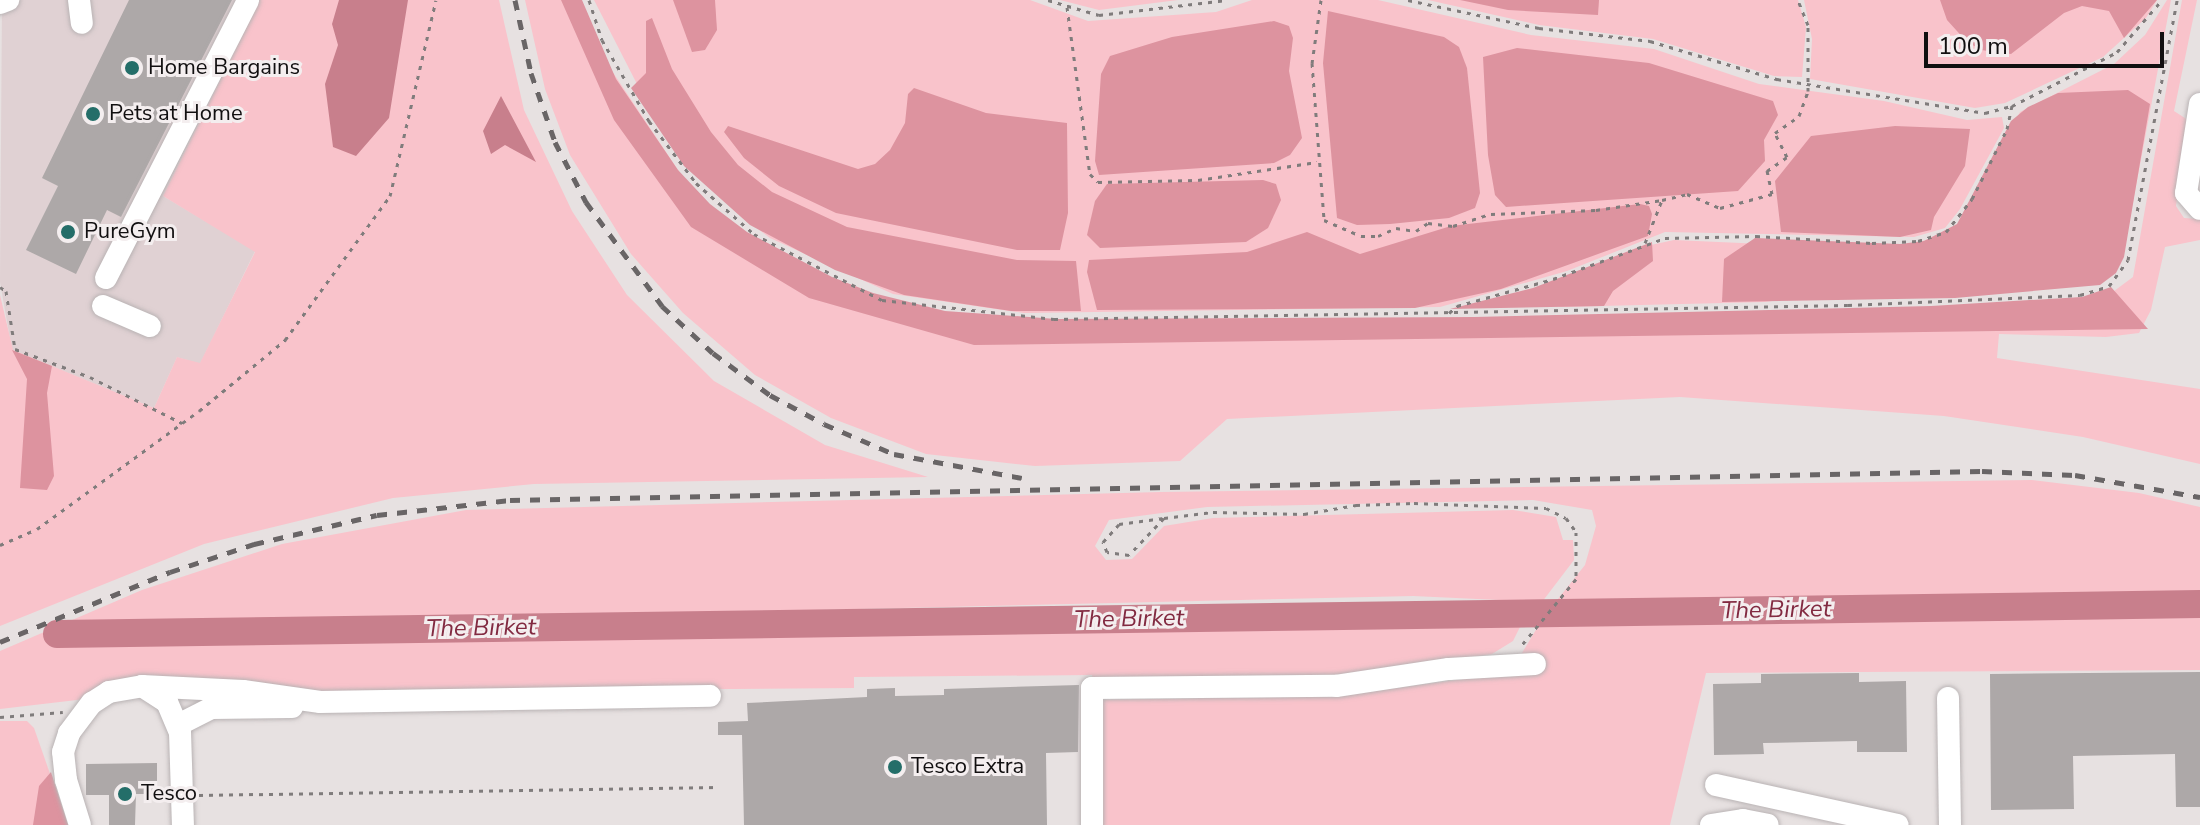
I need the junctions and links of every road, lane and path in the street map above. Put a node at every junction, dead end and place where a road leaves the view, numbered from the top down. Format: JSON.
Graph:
{"nodes":[{"id":1,"x":8,"y":0,"type":"edge"},
{"id":2,"x":79,"y":0,"type":"edge"},
{"id":3,"x":248,"y":0,"type":"edge"},
{"id":4,"x":436,"y":0,"type":"edge"},
{"id":5,"x":589,"y":0,"type":"edge"},
{"id":6,"x":1048,"y":0,"type":"edge"},
{"id":7,"x":1227,"y":0,"type":"edge"},
{"id":8,"x":1321,"y":0,"type":"edge"},
{"id":9,"x":1408,"y":0,"type":"edge"},
{"id":10,"x":1798,"y":0,"type":"edge"},
{"id":11,"x":2162,"y":0,"type":"edge"},
{"id":12,"x":2177,"y":0,"type":"edge"},
{"id":13,"x":1186,"y":2,"type":"edge"},
{"id":14,"x":0,"y":3,"type":"edge"},
{"id":15,"x":1067,"y":7,"type":"junction"},
{"id":16,"x":82,"y":23,"type":"dead end"},
{"id":17,"x":1806,"y":84,"type":"junction"},
{"id":18,"x":2200,"y":104,"type":"edge"},
{"id":19,"x":2012,"y":106,"type":"junction"},
{"id":20,"x":1317,"y":162,"type":"junction"},
{"id":21,"x":1662,"y":200,"type":"junction"},
{"id":22,"x":2200,"y":209,"type":"edge"},
{"id":23,"x":1645,"y":243,"type":"junction"},
{"id":24,"x":106,"y":278,"type":"dead end"},
{"id":25,"x":0,"y":287,"type":"edge"},
{"id":26,"x":103,"y":306,"type":"dead end"},
{"id":27,"x":1449,"y":313,"type":"junction"},
{"id":28,"x":150,"y":326,"type":"dead end"},
{"id":29,"x":182,"y":423,"type":"junction"},
{"id":30,"x":1164,"y":518,"type":"junction"},
{"id":31,"x":0,"y":545,"type":"edge"},
{"id":32,"x":1537,"y":623,"type":"dead end"},
{"id":33,"x":1535,"y":664,"type":"dead end"},
{"id":34,"x":142,"y":686,"type":"junction"},
{"id":35,"x":710,"y":696,"type":"dead end"},
{"id":36,"x":1948,"y":698,"type":"dead end"},
{"id":37,"x":320,"y":702,"type":"junction"},
{"id":38,"x":82,"y":712,"type":"junction"},
{"id":39,"x":0,"y":717,"type":"edge"},
{"id":40,"x":178,"y":725,"type":"junction"},
{"id":41,"x":1716,"y":785,"type":"dead end"},
{"id":42,"x":719,"y":787,"type":"dead end"},
{"id":43,"x":182,"y":796,"type":"junction"},
{"id":44,"x":1872,"y":822,"type":"edge"},
{"id":45,"x":80,"y":825,"type":"edge"},
{"id":46,"x":183,"y":825,"type":"edge"},
{"id":47,"x":1092,"y":825,"type":"edge"},
{"id":48,"x":1711,"y":825,"type":"edge"},
{"id":49,"x":1768,"y":825,"type":"edge"},
{"id":50,"x":1898,"y":825,"type":"edge"},
{"id":51,"x":1950,"y":825,"type":"edge"}],
"edges":[{"from":1,"to":14,"type":"street"},
{"from":2,"to":16,"type":"street"},
{"from":3,"to":24,"type":"street"},
{"from":4,"to":29,"type":"path"},
{"from":5,"to":27,"type":"path"},
{"from":6,"to":15,"type":"path"},
{"from":7,"to":13,"type":"path"},
{"from":8,"to":20,"type":"path"},
{"from":9,"to":17,"type":"path"},
{"from":10,"to":17,"type":"path"},
{"from":11,"to":19,"type":"path"},
{"from":12,"to":27,"type":"path"},
{"from":13,"to":15,"type":"path"},
{"from":15,"to":20,"type":"path"},
{"from":17,"to":19,"type":"path"},
{"from":17,"to":21,"type":"path"},
{"from":18,"to":22,"type":"street"},
{"from":19,"to":23,"type":"path"},
{"from":20,"to":21,"type":"path"},
{"from":21,"to":23,"type":"path"},
{"from":23,"to":27,"type":"path"},
{"from":25,"to":29,"type":"path"},
{"from":26,"to":28,"type":"street"},
{"from":29,"to":31,"type":"path"},
{"from":30,"to":30,"type":"path"},
{"from":30,"to":32,"type":"path"},
{"from":33,"to":47,"type":"street"},
{"from":34,"to":37,"type":"street"},
{"from":34,"to":38,"type":"street"},
{"from":34,"to":40,"type":"street"},
{"from":35,"to":37,"type":"street"},
{"from":36,"to":51,"type":"street"},
{"from":37,"to":40,"type":"street"},
{"from":38,"to":39,"type":"path"},
{"from":38,"to":45,"type":"street"},
{"from":40,"to":43,"type":"street"},
{"from":41,"to":44,"type":"street"},
{"from":42,"to":43,"type":"path"},
{"from":43,"to":46,"type":"street"},
{"from":44,"to":50,"type":"street"},
{"from":48,"to":49,"type":"street"}]}
